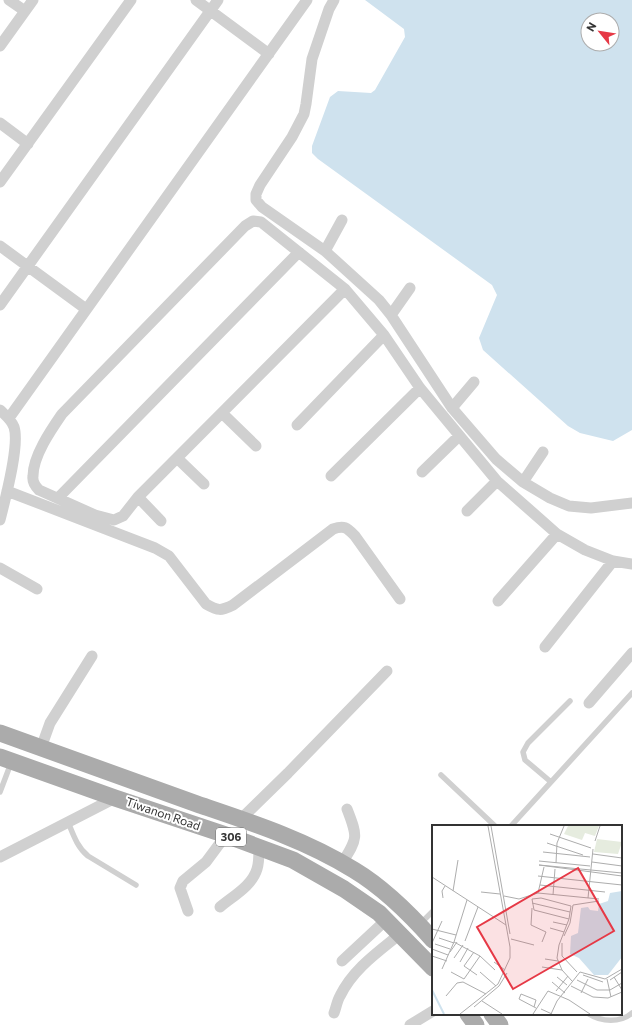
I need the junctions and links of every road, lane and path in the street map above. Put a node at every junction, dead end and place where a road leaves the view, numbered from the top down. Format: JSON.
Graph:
{"nodes":[{"id":1,"x":2,"y":0,"type":"edge"},
{"id":2,"x":9,"y":0,"type":"edge"},
{"id":3,"x":33,"y":0,"type":"edge"},
{"id":4,"x":131,"y":0,"type":"edge"},
{"id":5,"x":196,"y":0,"type":"edge"},
{"id":6,"x":218,"y":0,"type":"edge"},
{"id":7,"x":307,"y":0,"type":"edge"},
{"id":8,"x":334,"y":0,"type":"edge"},
{"id":9,"x":0,"y":2,"type":"edge"},
{"id":10,"x":211,"y":10,"type":"junction"},
{"id":11,"x":25,"y":11,"type":"junction"},
{"id":12,"x":0,"y":46,"type":"edge"},
{"id":13,"x":269,"y":54,"type":"junction"},
{"id":14,"x":0,"y":123,"type":"edge"},
{"id":15,"x":28,"y":144,"type":"junction"},
{"id":16,"x":0,"y":182,"type":"edge"},
{"id":17,"x":342,"y":220,"type":"dead end"},
{"id":18,"x":0,"y":246,"type":"edge"},
{"id":19,"x":325,"y":251,"type":"junction"},
{"id":20,"x":299,"y":252,"type":"junction"},
{"id":21,"x":28,"y":266,"type":"junction"},
{"id":22,"x":410,"y":288,"type":"dead end"},
{"id":23,"x":345,"y":289,"type":"junction"},
{"id":24,"x":0,"y":305,"type":"edge"},
{"id":25,"x":86,"y":309,"type":"junction"},
{"id":26,"x":391,"y":315,"type":"junction"},
{"id":27,"x":384,"y":335,"type":"junction"},
{"id":28,"x":474,"y":382,"type":"dead end"},
{"id":29,"x":420,"y":388,"type":"junction"},
{"id":30,"x":452,"y":408,"type":"junction"},
{"id":31,"x":0,"y":410,"type":"edge"},
{"id":32,"x":222,"y":413,"type":"junction"},
{"id":33,"x":9,"y":418,"type":"junction"},
{"id":34,"x":297,"y":425,"type":"dead end"},
{"id":35,"x":459,"y":436,"type":"junction"},
{"id":36,"x":256,"y":446,"type":"dead end"},
{"id":37,"x":543,"y":452,"type":"dead end"},
{"id":38,"x":177,"y":458,"type":"junction"},
{"id":39,"x":422,"y":472,"type":"dead end"},
{"id":40,"x":331,"y":476,"type":"dead end"},
{"id":41,"x":497,"y":482,"type":"junction"},
{"id":42,"x":523,"y":482,"type":"junction"},
{"id":43,"x":204,"y":484,"type":"dead end"},
{"id":44,"x":7,"y":491,"type":"junction"},
{"id":45,"x":138,"y":497,"type":"junction"},
{"id":46,"x":58,"y":498,"type":"junction"},
{"id":47,"x":632,"y":503,"type":"edge"},
{"id":48,"x":467,"y":511,"type":"dead end"},
{"id":49,"x":0,"y":520,"type":"edge"},
{"id":50,"x":162,"y":521,"type":"dead end"},
{"id":51,"x":557,"y":534,"type":"junction"},
{"id":52,"x":613,"y":561,"type":"junction"},
{"id":53,"x":632,"y":564,"type":"edge"},
{"id":54,"x":0,"y":568,"type":"edge"},
{"id":55,"x":37,"y":589,"type":"dead end"},
{"id":56,"x":400,"y":599,"type":"dead end"},
{"id":57,"x":498,"y":600,"type":"dead end"},
{"id":58,"x":545,"y":647,"type":"dead end"},
{"id":59,"x":632,"y":653,"type":"edge"},
{"id":60,"x":92,"y":656,"type":"dead end"},
{"id":61,"x":387,"y":671,"type":"dead end"},
{"id":62,"x":632,"y":692,"type":"edge"},
{"id":63,"x":570,"y":701,"type":"dead end"},
{"id":64,"x":589,"y":703,"type":"dead end"},
{"id":65,"x":0,"y":733,"type":"edge"},
{"id":66,"x":41,"y":748,"type":"junction"},
{"id":67,"x":6,"y":765,"type":"edge"},
{"id":68,"x":0,"y":773,"type":"edge"},
{"id":69,"x":441,"y":775,"type":"dead end"},
{"id":70,"x":551,"y":782,"type":"junction"},
{"id":71,"x":0,"y":792,"type":"edge"},
{"id":72,"x":115,"y":798,"type":"junction"},
{"id":73,"x":347,"y":810,"type":"dead end"},
{"id":74,"x":241,"y":819,"type":"junction"},
{"id":75,"x":68,"y":822,"type":"junction"},
{"id":76,"x":494,"y":825,"type":"edge"},
{"id":77,"x":512,"y":825,"type":"edge"},
{"id":78,"x":226,"y":835,"type":"junction"},
{"id":79,"x":259,"y":848,"type":"junction"},
{"id":80,"x":0,"y":856,"type":"edge"},
{"id":81,"x":342,"y":863,"type":"junction"},
{"id":82,"x":136,"y":885,"type":"dead end"},
{"id":83,"x":220,"y":907,"type":"dead end"},
{"id":84,"x":188,"y":911,"type":"dead end"},
{"id":85,"x":432,"y":911,"type":"edge"},
{"id":86,"x":386,"y":920,"type":"junction"},
{"id":87,"x":419,"y":925,"type":"junction"},
{"id":88,"x":400,"y":934,"type":"junction"},
{"id":89,"x":432,"y":939,"type":"edge"},
{"id":90,"x":342,"y":961,"type":"dead end"},
{"id":91,"x":432,"y":967,"type":"edge"},
{"id":92,"x":334,"y":1013,"type":"dead end"},
{"id":93,"x":432,"y":1013,"type":"edge"},
{"id":94,"x":632,"y":1013,"type":"edge"},
{"id":95,"x":469,"y":1015,"type":"edge"},
{"id":96,"x":493,"y":1015,"type":"edge"},
{"id":97,"x":590,"y":1015,"type":"edge"},
{"id":98,"x":410,"y":1025,"type":"edge"},
{"id":99,"x":476,"y":1025,"type":"edge"},
{"id":100,"x":500,"y":1025,"type":"edge"}],
"edges":[{"from":1,"to":9,"type":"street"},
{"from":2,"to":11,"type":"street"},
{"from":3,"to":11,"type":"street"},
{"from":4,"to":15,"type":"street"},
{"from":5,"to":10,"type":"street"},
{"from":6,"to":10,"type":"street"},
{"from":7,"to":13,"type":"street"},
{"from":8,"to":19,"type":"street"},
{"from":10,"to":13,"type":"street"},
{"from":10,"to":21,"type":"street"},
{"from":11,"to":12,"type":"street"},
{"from":13,"to":25,"type":"street"},
{"from":14,"to":15,"type":"street"},
{"from":15,"to":16,"type":"street"},
{"from":17,"to":19,"type":"street"},
{"from":18,"to":21,"type":"street"},
{"from":19,"to":26,"type":"street"},
{"from":20,"to":23,"type":"street"},
{"from":20,"to":46,"type":"street"},
{"from":20,"to":46,"type":"street"},
{"from":21,"to":24,"type":"street"},
{"from":21,"to":25,"type":"street"},
{"from":22,"to":26,"type":"street"},
{"from":23,"to":27,"type":"street"},
{"from":23,"to":32,"type":"street"},
{"from":25,"to":33,"type":"street"},
{"from":26,"to":30,"type":"street"},
{"from":27,"to":29,"type":"street"},
{"from":27,"to":34,"type":"street"},
{"from":28,"to":30,"type":"street"},
{"from":29,"to":35,"type":"street"},
{"from":29,"to":40,"type":"street"},
{"from":30,"to":42,"type":"street"},
{"from":31,"to":33,"type":"street"},
{"from":32,"to":36,"type":"street"},
{"from":32,"to":38,"type":"street"},
{"from":33,"to":44,"type":"street"},
{"from":35,"to":39,"type":"street"},
{"from":35,"to":41,"type":"street"},
{"from":37,"to":42,"type":"street"},
{"from":38,"to":43,"type":"street"},
{"from":38,"to":45,"type":"street"},
{"from":41,"to":48,"type":"street"},
{"from":41,"to":51,"type":"street"},
{"from":42,"to":47,"type":"street"},
{"from":44,"to":49,"type":"street"},
{"from":44,"to":56,"type":"street"},
{"from":45,"to":46,"type":"street"},
{"from":45,"to":50,"type":"street"},
{"from":51,"to":52,"type":"street"},
{"from":51,"to":57,"type":"street"},
{"from":52,"to":53,"type":"street"},
{"from":52,"to":58,"type":"street"},
{"from":54,"to":55,"type":"street"},
{"from":59,"to":64,"type":"street"},
{"from":60,"to":66,"type":"street"},
{"from":61,"to":74,"type":"street"},
{"from":62,"to":70,"type":"lane"},
{"from":63,"to":70,"type":"lane"},
{"from":65,"to":66,"type":"main road","name":"Tiwanon Road","number":"306"},
{"from":66,"to":74,"type":"main road","name":"Tiwanon Road","number":"306"},
{"from":67,"to":68,"type":"lane"},
{"from":67,"to":71,"type":"lane"},
{"from":67,"to":72,"type":"main road","name":"Tiwanon Road","number":"306"},
{"from":69,"to":76,"type":"lane"},
{"from":70,"to":77,"type":"lane"},
{"from":72,"to":75,"type":"street"},
{"from":72,"to":78,"type":"main road","name":"Tiwanon Road","number":"306"},
{"from":73,"to":81,"type":"street"},
{"from":74,"to":81,"type":"main road","name":"Tiwanon Road","number":"306"},
{"from":75,"to":80,"type":"street"},
{"from":75,"to":82,"type":"lane"},
{"from":78,"to":79,"type":"main road","name":"Tiwanon Road","number":"306"},
{"from":78,"to":84,"type":"street"},
{"from":79,"to":83,"type":"street"},
{"from":79,"to":86,"type":"main road","name":"Tiwanon Road","number":"306"},
{"from":81,"to":87,"type":"main road","name":"Tiwanon Road","number":"306"},
{"from":85,"to":87,"type":"lane"},
{"from":86,"to":88,"type":"main road","name":"Tiwanon Road","number":"306"},
{"from":86,"to":90,"type":"street"},
{"from":87,"to":89,"type":"main road","name":"Tiwanon Road","number":"306"},
{"from":88,"to":91,"type":"main road","name":"Tiwanon Road","number":"306"},
{"from":88,"to":92,"type":"street"},
{"from":93,"to":98,"type":"street"},
{"from":94,"to":97,"type":"lane"},
{"from":95,"to":99,"type":"main road"},
{"from":96,"to":100,"type":"main road"}]}
